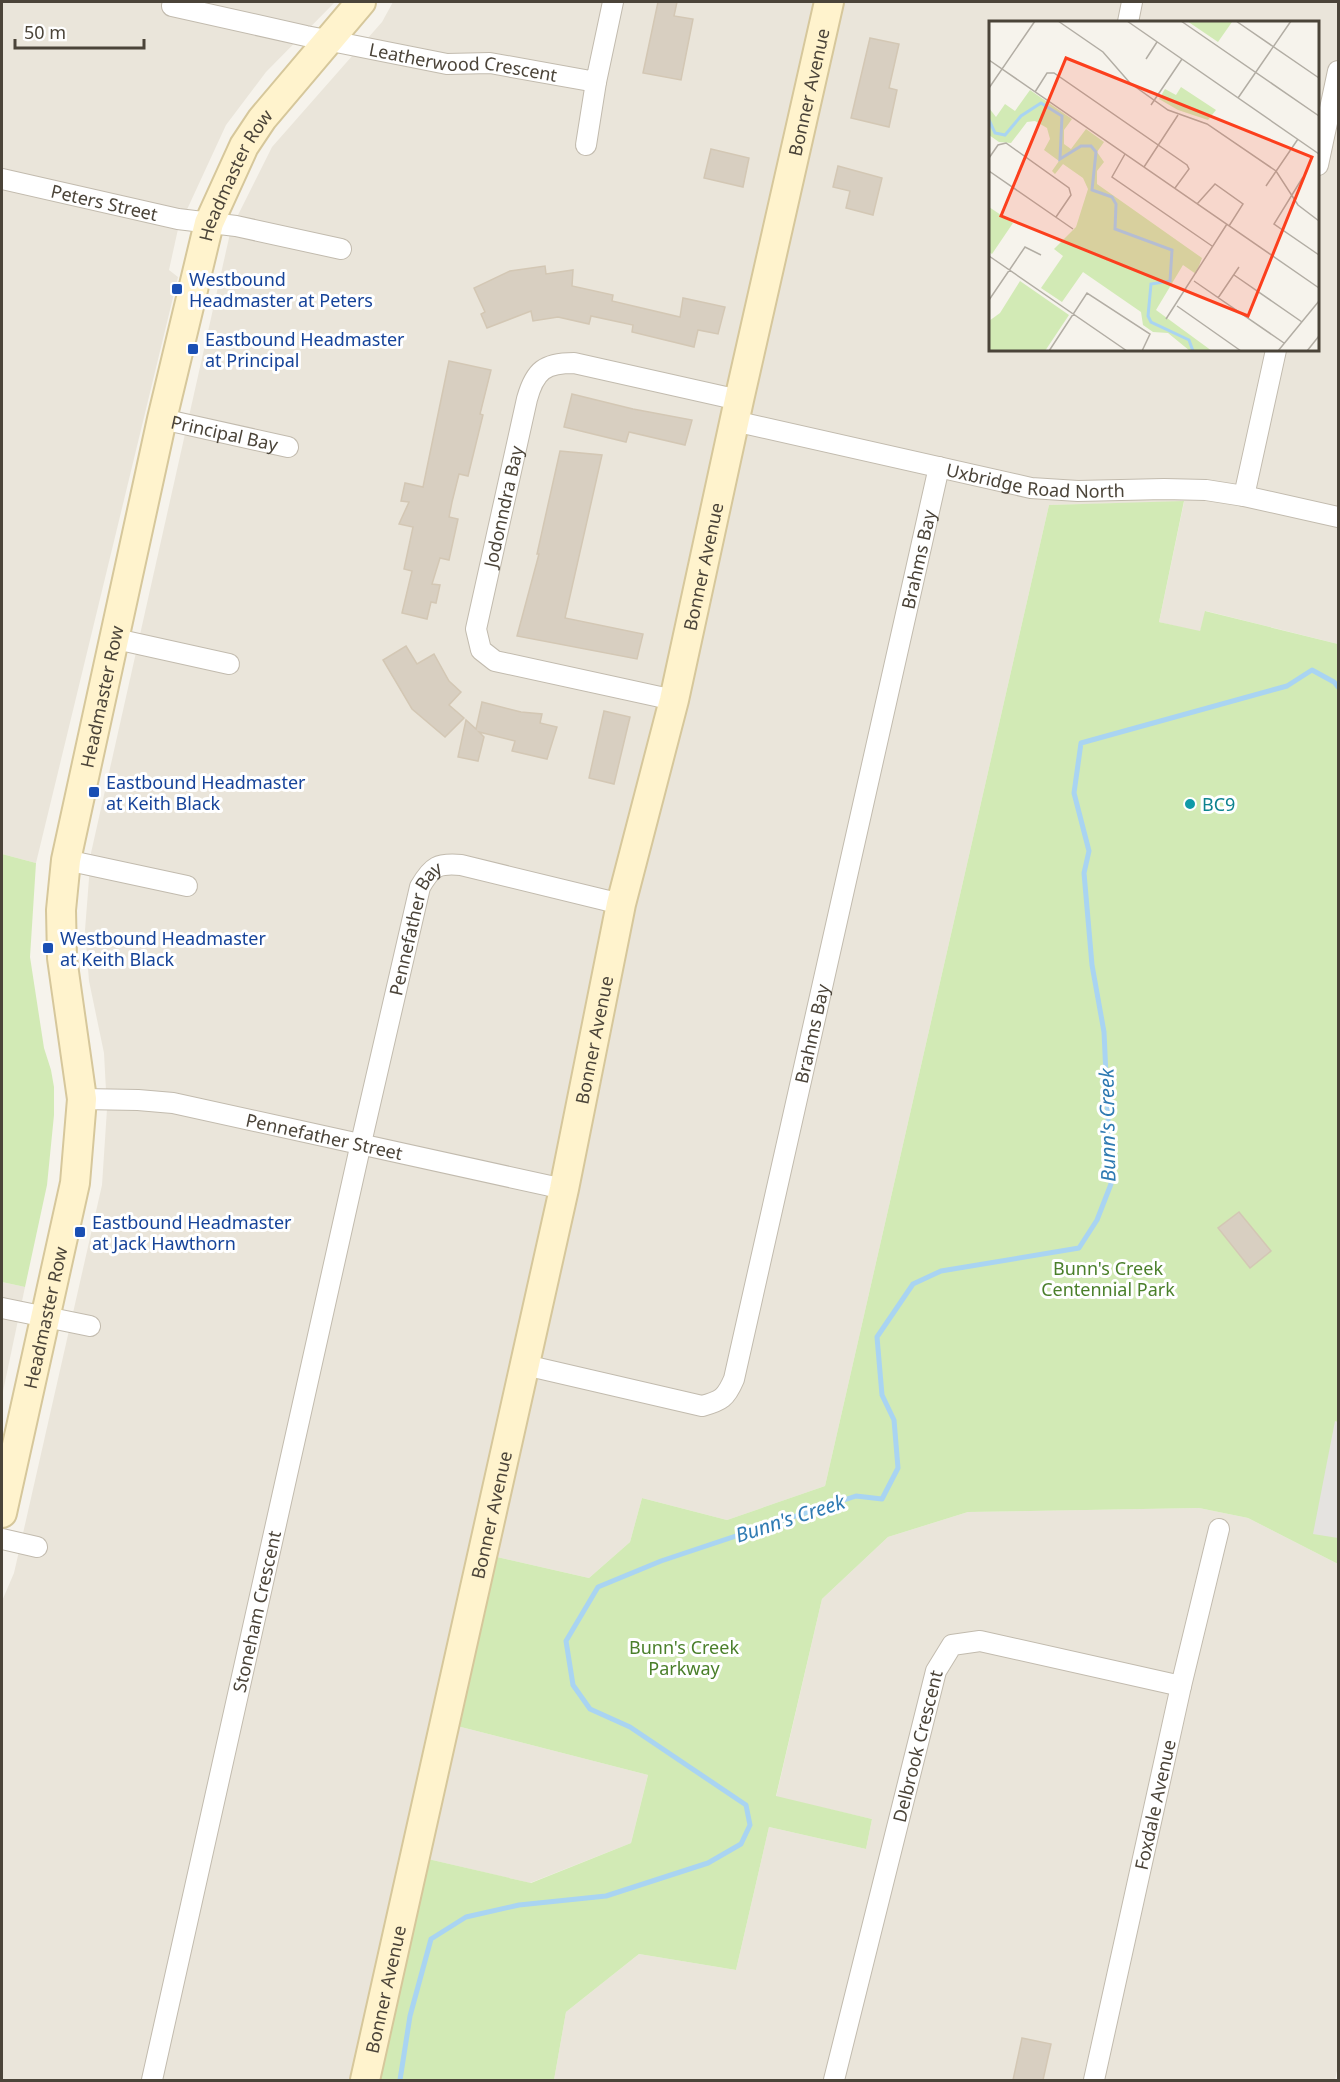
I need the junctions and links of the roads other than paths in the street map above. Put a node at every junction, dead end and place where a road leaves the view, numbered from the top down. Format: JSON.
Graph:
{"nodes":[{"id":1,"x":361,"y":2,"type":"edge"},
{"id":2,"x":614,"y":2,"type":"edge"},
{"id":3,"x":829,"y":2,"type":"edge"},
{"id":4,"x":1132,"y":2,"type":"edge"},
{"id":5,"x":172,"y":6,"type":"dead end"},
{"id":6,"x":1128,"y":21,"type":"edge"},
{"id":7,"x":330,"y":41,"type":"junction"},
{"id":8,"x":1338,"y":71,"type":"edge"},
{"id":9,"x":596,"y":82,"type":"junction"},
{"id":10,"x":586,"y":145,"type":"dead end"},
{"id":11,"x":1319,"y":156,"type":"edge"},
{"id":12,"x":2,"y":179,"type":"edge"},
{"id":13,"x":209,"y":223,"type":"junction"},
{"id":14,"x":341,"y":249,"type":"dead end"},
{"id":15,"x":1276,"y":351,"type":"edge"},
{"id":16,"x":736,"y":411,"type":"junction"},
{"id":17,"x":162,"y":419,"type":"junction"},
{"id":18,"x":288,"y":447,"type":"dead end"},
{"id":19,"x":939,"y":467,"type":"junction"},
{"id":20,"x":1244,"y":496,"type":"junction"},
{"id":21,"x":1338,"y":517,"type":"edge"},
{"id":22,"x":116,"y":639,"type":"junction"},
{"id":23,"x":229,"y":664,"type":"dead end"},
{"id":24,"x":674,"y":700,"type":"junction"},
{"id":25,"x":66,"y":860,"type":"junction"},
{"id":26,"x":187,"y":886,"type":"dead end"},
{"id":27,"x":621,"y":904,"type":"junction"},
{"id":28,"x":82,"y":1099,"type":"junction"},
{"id":29,"x":361,"y":1143,"type":"junction"},
{"id":30,"x":564,"y":1189,"type":"junction"},
{"id":31,"x":2,"y":1308,"type":"edge"},
{"id":32,"x":45,"y":1318,"type":"junction"},
{"id":33,"x":90,"y":1326,"type":"dead end"},
{"id":34,"x":525,"y":1365,"type":"junction"},
{"id":35,"x":2,"y":1513,"type":"edge"},
{"id":36,"x":1219,"y":1529,"type":"dead end"},
{"id":37,"x":2,"y":1539,"type":"edge"},
{"id":38,"x":37,"y":1547,"type":"dead end"},
{"id":39,"x":1181,"y":1686,"type":"junction"},
{"id":40,"x":152,"y":2080,"type":"edge"},
{"id":41,"x":365,"y":2080,"type":"edge"},
{"id":42,"x":834,"y":2080,"type":"edge"},
{"id":43,"x":1094,"y":2080,"type":"edge"}],
"edges":[{"from":1,"to":7,"type":"street","name":"Headmaster Row"},
{"from":2,"to":9,"type":"street"},
{"from":3,"to":16,"type":"street","name":"Bonner Avenue"},
{"from":4,"to":6,"type":"street"},
{"from":5,"to":7,"type":"street","name":"Leatherwood Crescent"},
{"from":7,"to":9,"type":"street","name":"Leatherwood Crescent"},
{"from":7,"to":13,"type":"street","name":"Headmaster Row"},
{"from":8,"to":11,"type":"street"},
{"from":9,"to":10,"type":"street"},
{"from":12,"to":13,"type":"street","name":"Peters Street"},
{"from":13,"to":14,"type":"street","name":"Peters Street"},
{"from":13,"to":17,"type":"street","name":"Headmaster Row"},
{"from":15,"to":20,"type":"street"},
{"from":16,"to":19,"type":"street","name":"Uxbridge Road North"},
{"from":16,"to":24,"type":"street","name":"Bonner Avenue"},
{"from":16,"to":24,"type":"street","name":"Jodonndra Bay"},
{"from":17,"to":18,"type":"street","name":"Principal Bay"},
{"from":17,"to":22,"type":"street","name":"Headmaster Row"},
{"from":19,"to":20,"type":"street","name":"Uxbridge Road North"},
{"from":19,"to":34,"type":"street","name":"Brahms Bay"},
{"from":20,"to":21,"type":"street","name":"Uxbridge Road North"},
{"from":22,"to":23,"type":"street"},
{"from":22,"to":25,"type":"street","name":"Headmaster Row"},
{"from":24,"to":27,"type":"street","name":"Bonner Avenue"},
{"from":25,"to":26,"type":"street"},
{"from":25,"to":28,"type":"street","name":"Headmaster Row"},
{"from":27,"to":29,"type":"street","name":"Pennefather Bay"},
{"from":27,"to":30,"type":"street","name":"Bonner Avenue"},
{"from":28,"to":29,"type":"street","name":"Pennefather Street"},
{"from":28,"to":32,"type":"street","name":"Headmaster Row"},
{"from":29,"to":30,"type":"street","name":"Pennefather Street"},
{"from":29,"to":40,"type":"street","name":"Stoneham Crescent"},
{"from":30,"to":34,"type":"street","name":"Bonner Avenue"},
{"from":31,"to":32,"type":"street"},
{"from":32,"to":33,"type":"street"},
{"from":32,"to":35,"type":"street","name":"Headmaster Row"},
{"from":34,"to":41,"type":"street","name":"Bonner Avenue"},
{"from":36,"to":39,"type":"street","name":"Foxdale Avenue"},
{"from":37,"to":38,"type":"street"},
{"from":39,"to":42,"type":"street","name":"Delbrook Crescent"},
{"from":39,"to":43,"type":"street","name":"Foxdale Avenue"}]}
